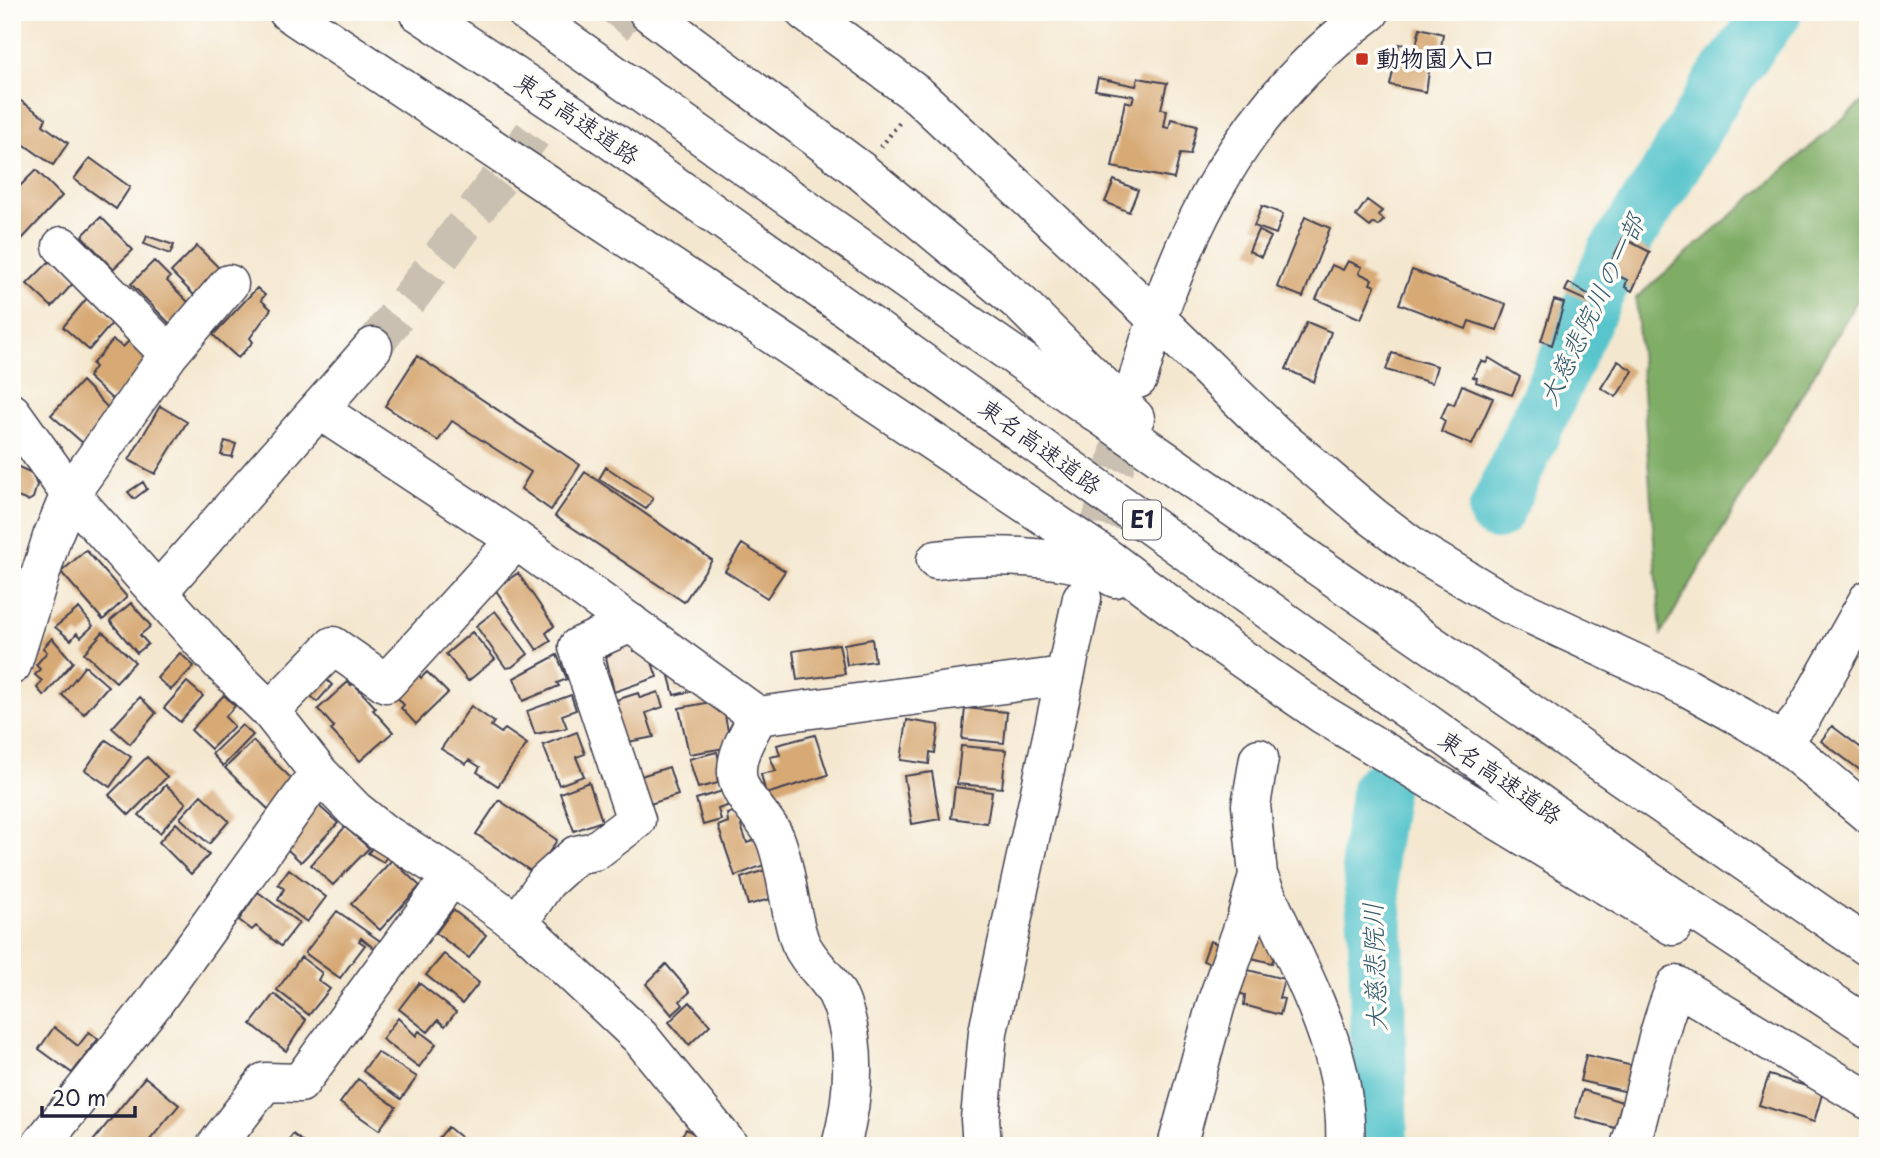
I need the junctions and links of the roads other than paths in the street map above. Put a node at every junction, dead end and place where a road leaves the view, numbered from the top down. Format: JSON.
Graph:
{"nodes":[{"id":1,"x":288,"y":12,"type":"edge"},
{"id":2,"x":418,"y":12,"type":"edge"},
{"id":3,"x":526,"y":12,"type":"edge"},
{"id":4,"x":649,"y":12,"type":"edge"},
{"id":5,"x":805,"y":12,"type":"edge"},
{"id":6,"x":1370,"y":12,"type":"edge"},
{"id":7,"x":62,"y":246,"type":"dead end"},
{"id":8,"x":229,"y":284,"type":"dead end"},
{"id":9,"x":1155,"y":317,"type":"junction"},
{"id":10,"x":373,"y":347,"type":"tunnel mouth"},
{"id":11,"x":169,"y":354,"type":"junction"},
{"id":12,"x":1138,"y":379,"type":"tunnel mouth"},
{"id":13,"x":319,"y":410,"type":"junction"},
{"id":14,"x":12,"y":413,"type":"edge"},
{"id":15,"x":1205,"y":488,"type":"junction"},
{"id":16,"x":70,"y":494,"type":"junction"},
{"id":17,"x":516,"y":540,"type":"junction"},
{"id":18,"x":936,"y":560,"type":"dead end"},
{"id":19,"x":158,"y":592,"type":"junction"},
{"id":20,"x":1082,"y":598,"type":"tunnel mouth"},
{"id":21,"x":1868,"y":600,"type":"edge"},
{"id":22,"x":631,"y":623,"type":"junction"},
{"id":23,"x":1226,"y":647,"type":"junction"},
{"id":24,"x":12,"y":665,"type":"edge"},
{"id":25,"x":1064,"y":676,"type":"junction"},
{"id":26,"x":270,"y":712,"type":"junction"},
{"id":27,"x":758,"y":716,"type":"junction"},
{"id":28,"x":1782,"y":742,"type":"junction"},
{"id":29,"x":1259,"y":758,"type":"dead end"},
{"id":30,"x":319,"y":773,"type":"junction"},
{"id":31,"x":1868,"y":814,"type":"edge"},
{"id":32,"x":1258,"y":875,"type":"junction"},
{"id":33,"x":452,"y":876,"type":"junction"},
{"id":34,"x":518,"y":923,"type":"junction"},
{"id":35,"x":1868,"y":947,"type":"edge"},
{"id":36,"x":1868,"y":1026,"type":"edge"},
{"id":37,"x":1868,"y":1041,"type":"edge"},
{"id":38,"x":1868,"y":1100,"type":"edge"},
{"id":39,"x":40,"y":1146,"type":"edge"},
{"id":40,"x":216,"y":1146,"type":"edge"},
{"id":41,"x":729,"y":1146,"type":"edge"},
{"id":42,"x":841,"y":1146,"type":"edge"},
{"id":43,"x":982,"y":1146,"type":"edge"},
{"id":44,"x":1177,"y":1146,"type":"edge"},
{"id":45,"x":1345,"y":1146,"type":"edge"},
{"id":46,"x":1630,"y":1146,"type":"edge"}],
"edges":[{"from":1,"to":23,"type":"main road"},
{"from":2,"to":36,"type":"main road","name":"東名高速道路","number":"E1"},
{"from":3,"to":15,"type":"main road","number":"E1"},
{"from":4,"to":15,"type":"main road"},
{"from":5,"to":9,"type":"main road"},
{"from":6,"to":9,"type":"main road"},
{"from":7,"to":11,"type":"main road"},
{"from":8,"to":11,"type":"main road"},
{"from":9,"to":12,"type":"main road"},
{"from":9,"to":28,"type":"main road"},
{"from":10,"to":13,"type":"main road"},
{"from":11,"to":16,"type":"main road"},
{"from":13,"to":17,"type":"main road"},
{"from":13,"to":19,"type":"main road"},
{"from":14,"to":16,"type":"main road"},
{"from":15,"to":35,"type":"main road","number":"E1"},
{"from":16,"to":19,"type":"main road"},
{"from":16,"to":24,"type":"main road"},
{"from":17,"to":22,"type":"main road"},
{"from":17,"to":26,"type":"main road"},
{"from":18,"to":23,"type":"main road"},
{"from":19,"to":26,"type":"main road"},
{"from":20,"to":25,"type":"main road"},
{"from":21,"to":28,"type":"main road"},
{"from":22,"to":27,"type":"main road"},
{"from":22,"to":34,"type":"main road"},
{"from":23,"to":37,"type":"main road"},
{"from":25,"to":27,"type":"main road"},
{"from":25,"to":43,"type":"main road"},
{"from":26,"to":30,"type":"main road"},
{"from":27,"to":42,"type":"main road"},
{"from":28,"to":31,"type":"main road"},
{"from":29,"to":32,"type":"main road"},
{"from":30,"to":33,"type":"main road"},
{"from":30,"to":39,"type":"main road"},
{"from":32,"to":44,"type":"main road"},
{"from":32,"to":45,"type":"main road"},
{"from":33,"to":34,"type":"main road"},
{"from":33,"to":40,"type":"main road"},
{"from":34,"to":41,"type":"main road"},
{"from":38,"to":46,"type":"main road"}]}
